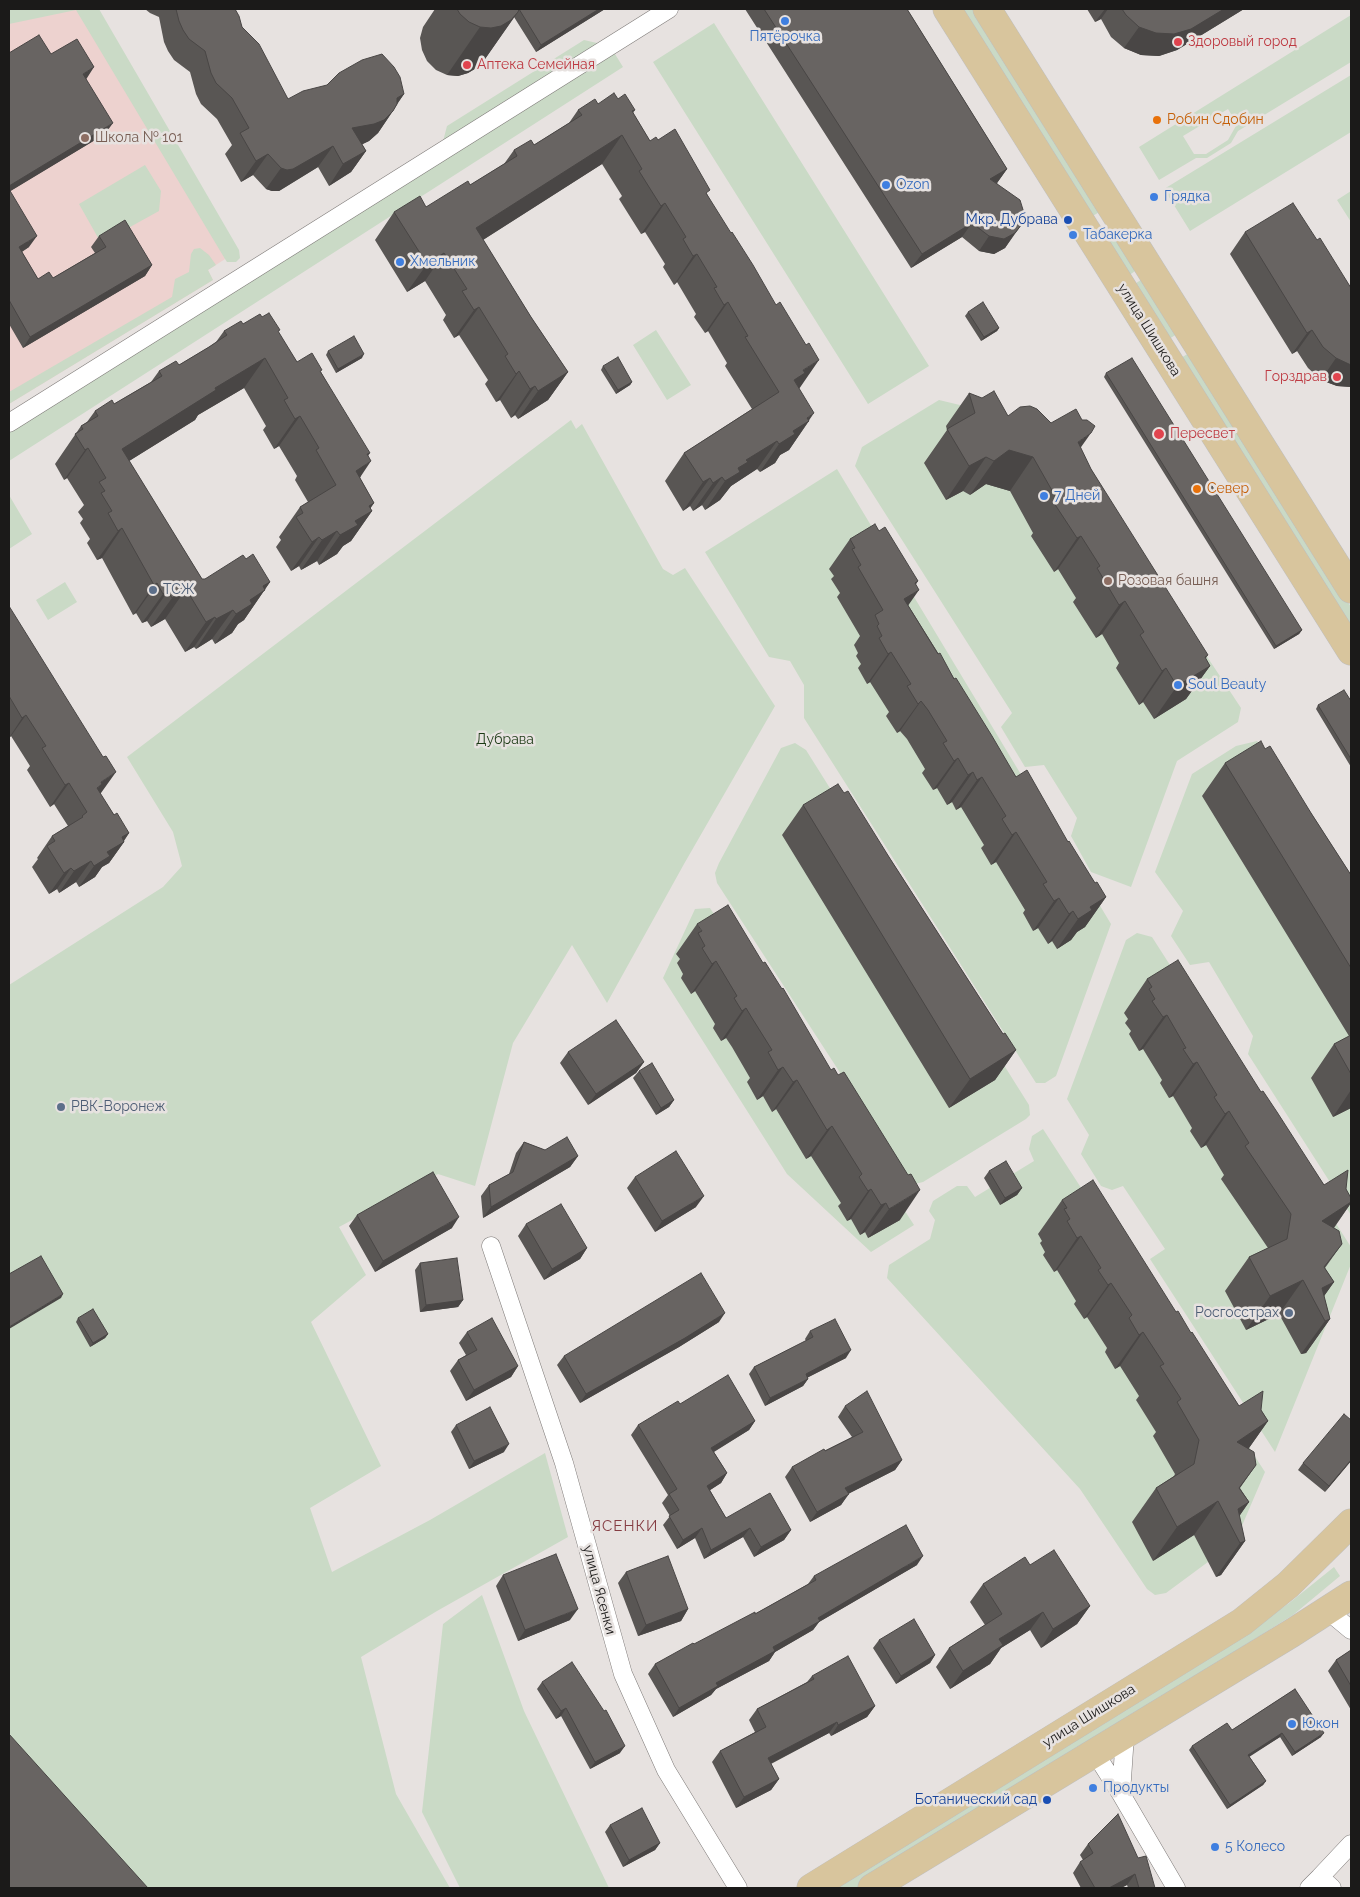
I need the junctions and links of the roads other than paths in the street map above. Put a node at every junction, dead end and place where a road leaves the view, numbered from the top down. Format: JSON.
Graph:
{"nodes":[{"id":1,"x":669,"y":9,"type":"edge"},
{"id":2,"x":948,"y":9,"type":"edge"},
{"id":3,"x":987,"y":9,"type":"edge"},
{"id":4,"x":1118,"y":216,"type":"junction"},
{"id":5,"x":1089,"y":234,"type":"junction"},
{"id":6,"x":1193,"y":336,"type":"junction"},
{"id":7,"x":1165,"y":354,"type":"junction"},
{"id":8,"x":9,"y":423,"type":"edge"},
{"id":9,"x":1351,"y":589,"type":"edge"},
{"id":10,"x":1351,"y":651,"type":"edge"},
{"id":11,"x":491,"y":1246,"type":"dead end"},
{"id":12,"x":1351,"y":1524,"type":"edge"},
{"id":13,"x":1351,"y":1533,"type":"edge"},
{"id":14,"x":1288,"y":1585,"type":"junction"},
{"id":15,"x":1351,"y":1595,"type":"edge"},
{"id":16,"x":1327,"y":1610,"type":"junction"},
{"id":17,"x":1351,"y":1630,"type":"edge"},
{"id":18,"x":1126,"y":1734,"type":"junction"},
{"id":19,"x":1095,"y":1754,"type":"junction"},
{"id":20,"x":1121,"y":1794,"type":"junction"},
{"id":21,"x":1351,"y":1844,"type":"edge"},
{"id":22,"x":1320,"y":1885,"type":"edge"},
{"id":23,"x":738,"y":1888,"type":"edge"},
{"id":24,"x":811,"y":1888,"type":"edge"},
{"id":25,"x":872,"y":1888,"type":"edge"},
{"id":26,"x":1176,"y":1888,"type":"edge"}],
"edges":[{"from":1,"to":8,"type":"street"},
{"from":2,"to":5,"type":"main road","name":"улица Шишкова"},
{"from":3,"to":4,"type":"main road"},
{"from":4,"to":5,"type":"main road"},
{"from":4,"to":6,"type":"main road"},
{"from":5,"to":7,"type":"main road","name":"улица Шишкова"},
{"from":6,"to":7,"type":"main road"},
{"from":6,"to":9,"type":"main road"},
{"from":7,"to":10,"type":"main road","name":"улица Шишкова"},
{"from":11,"to":23,"type":"street","name":"улица Ясенки"},
{"from":12,"to":14,"type":"main road","name":"улица Шишкова"},
{"from":13,"to":14,"type":"main road"},
{"from":14,"to":24,"type":"main road","name":"улица Шишкова"},
{"from":15,"to":16,"type":"main road"},
{"from":16,"to":17,"type":"street"},
{"from":16,"to":18,"type":"main road"},
{"from":18,"to":19,"type":"main road"},
{"from":18,"to":20,"type":"street"},
{"from":19,"to":20,"type":"street"},
{"from":19,"to":25,"type":"main road"},
{"from":20,"to":26,"type":"street"},
{"from":21,"to":22,"type":"street"}]}
